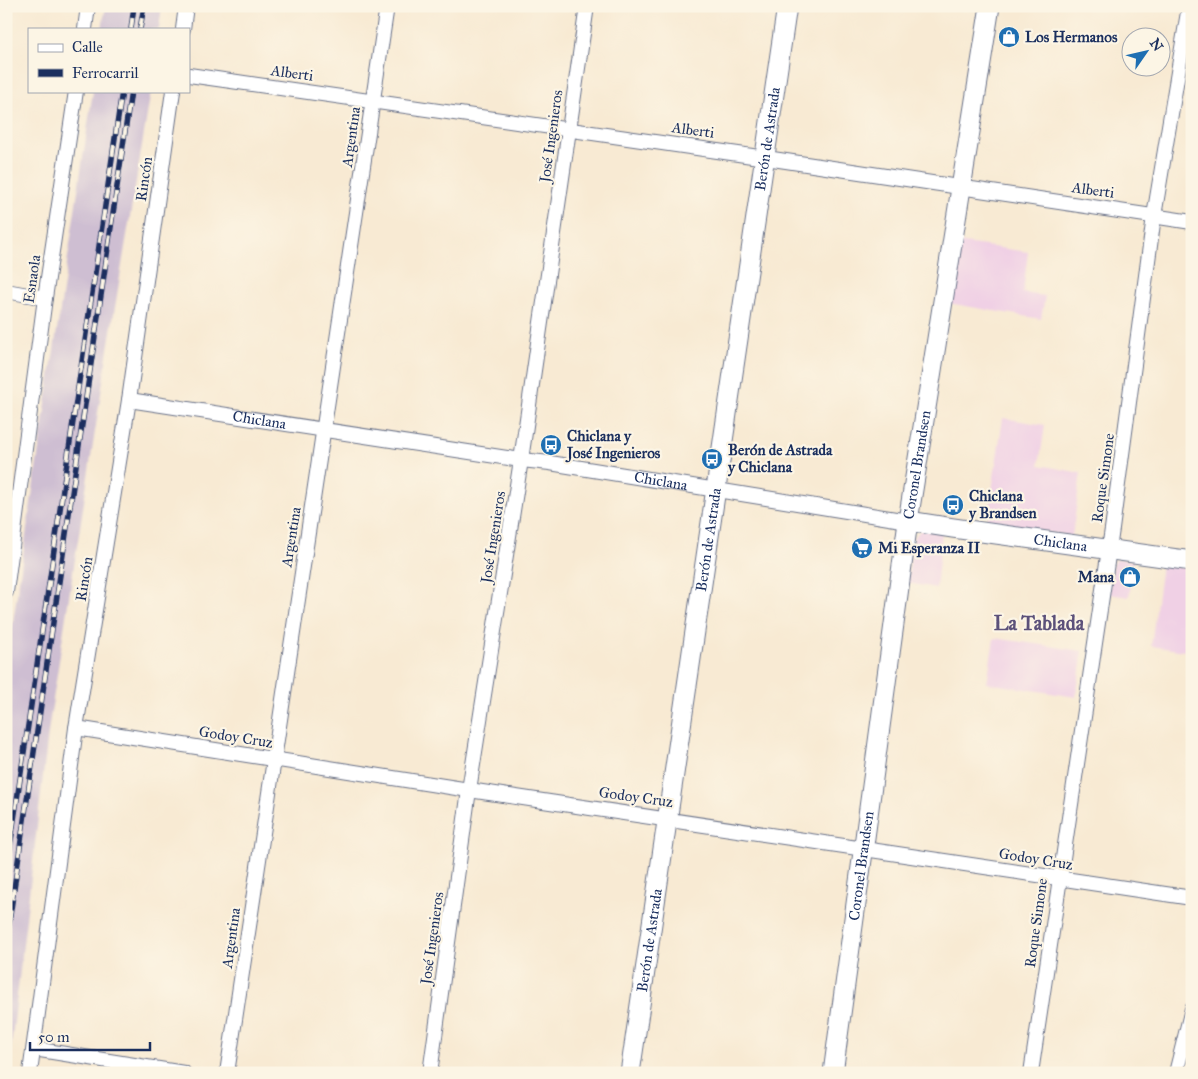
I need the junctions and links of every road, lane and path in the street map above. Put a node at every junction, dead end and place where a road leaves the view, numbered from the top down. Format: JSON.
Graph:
{"nodes":[{"id":1,"x":88,"y":6,"type":"edge"},
{"id":2,"x":186,"y":6,"type":"edge"},
{"id":3,"x":387,"y":6,"type":"edge"},
{"id":4,"x":587,"y":6,"type":"edge"},
{"id":5,"x":788,"y":6,"type":"edge"},
{"id":6,"x":990,"y":6,"type":"edge"},
{"id":7,"x":1189,"y":6,"type":"edge"},
{"id":8,"x":85,"y":28,"type":"edge"},
{"id":9,"x":183,"y":28,"type":"edge"},
{"id":10,"x":190,"y":75,"type":"edge"},
{"id":11,"x":76,"y":92,"type":"edge"},
{"id":12,"x":173,"y":92,"type":"edge"},
{"id":13,"x":373,"y":100,"type":"junction"},
{"id":14,"x":568,"y":129,"type":"junction"},
{"id":15,"x":766,"y":158,"type":"junction"},
{"id":16,"x":962,"y":187,"type":"junction"},
{"id":17,"x":1154,"y":216,"type":"junction"},
{"id":18,"x":1192,"y":222,"type":"edge"},
{"id":19,"x":6,"y":291,"type":"edge"},
{"id":20,"x":46,"y":298,"type":"junction"},
{"id":21,"x":130,"y":400,"type":"junction"},
{"id":22,"x":324,"y":430,"type":"junction"},
{"id":23,"x":521,"y":460,"type":"junction"},
{"id":24,"x":716,"y":489,"type":"junction"},
{"id":25,"x":908,"y":520,"type":"junction"},
{"id":26,"x":1110,"y":549,"type":"junction"},
{"id":27,"x":9,"y":550,"type":"edge"},
{"id":28,"x":1192,"y":561,"type":"edge"},
{"id":29,"x":6,"y":592,"type":"edge"},
{"id":30,"x":76,"y":728,"type":"junction"},
{"id":31,"x":273,"y":760,"type":"junction"},
{"id":32,"x":469,"y":790,"type":"junction"},
{"id":33,"x":667,"y":818,"type":"junction"},
{"id":34,"x":864,"y":848,"type":"junction"},
{"id":35,"x":1059,"y":879,"type":"junction"},
{"id":36,"x":1192,"y":898,"type":"edge"},
{"id":37,"x":1192,"y":1009,"type":"edge"},
{"id":38,"x":34,"y":1049,"type":"junction"},
{"id":39,"x":30,"y":1073,"type":"edge"},
{"id":40,"x":184,"y":1073,"type":"edge"},
{"id":41,"x":227,"y":1073,"type":"edge"},
{"id":42,"x":430,"y":1073,"type":"edge"},
{"id":43,"x":630,"y":1073,"type":"edge"},
{"id":44,"x":833,"y":1073,"type":"edge"},
{"id":45,"x":1031,"y":1073,"type":"edge"},
{"id":46,"x":1176,"y":1073,"type":"edge"}],
"edges":[{"from":1,"to":8,"type":"street"},
{"from":2,"to":9,"type":"street"},
{"from":3,"to":13,"type":"street","name":"Argentina"},
{"from":4,"to":14,"type":"street","name":"José Ingenieros"},
{"from":5,"to":15,"type":"street","name":"Berón de Astrada"},
{"from":6,"to":16,"type":"street","name":"Coronel Brandsen"},
{"from":7,"to":17,"type":"street","name":"Roque Simone"},
{"from":10,"to":13,"type":"street","name":"Alberti"},
{"from":11,"to":20,"type":"street","name":"Esnaola"},
{"from":12,"to":21,"type":"street","name":"Rincón"},
{"from":13,"to":14,"type":"street","name":"Alberti"},
{"from":13,"to":22,"type":"street","name":"Argentina"},
{"from":14,"to":15,"type":"street","name":"Alberti"},
{"from":14,"to":23,"type":"street","name":"José Ingenieros"},
{"from":15,"to":16,"type":"street","name":"Alberti"},
{"from":15,"to":24,"type":"street","name":"Berón de Astrada"},
{"from":16,"to":17,"type":"street","name":"Alberti"},
{"from":16,"to":25,"type":"street","name":"Coronel Brandsen"},
{"from":17,"to":18,"type":"street","name":"Alberti"},
{"from":17,"to":26,"type":"street","name":"Roque Simone"},
{"from":19,"to":20,"type":"street"},
{"from":20,"to":27,"type":"street","name":"Esnaola"},
{"from":21,"to":22,"type":"street","name":"Chiclana"},
{"from":21,"to":30,"type":"street","name":"Rincón"},
{"from":22,"to":23,"type":"street","name":"Chiclana"},
{"from":22,"to":31,"type":"street","name":"Argentina"},
{"from":23,"to":24,"type":"street","name":"Chiclana"},
{"from":23,"to":32,"type":"street","name":"José Ingenieros"},
{"from":24,"to":25,"type":"street","name":"Chiclana"},
{"from":24,"to":33,"type":"street","name":"Berón de Astrada"},
{"from":25,"to":26,"type":"street","name":"Chiclana"},
{"from":25,"to":34,"type":"street","name":"Coronel Brandsen"},
{"from":26,"to":28,"type":"street","name":"Chiclana"},
{"from":26,"to":35,"type":"street","name":"Roque Simone"},
{"from":27,"to":29,"type":"street","name":"Esnaola"},
{"from":30,"to":31,"type":"street","name":"Godoy Cruz"},
{"from":30,"to":38,"type":"street","name":"Rincón"},
{"from":31,"to":32,"type":"street","name":"Godoy Cruz"},
{"from":31,"to":41,"type":"street","name":"Argentina"},
{"from":32,"to":33,"type":"street","name":"Godoy Cruz"},
{"from":32,"to":42,"type":"street","name":"José Ingenieros"},
{"from":33,"to":34,"type":"street","name":"Godoy Cruz"},
{"from":33,"to":43,"type":"street","name":"Berón de Astrada"},
{"from":34,"to":35,"type":"street","name":"Godoy Cruz"},
{"from":34,"to":44,"type":"street","name":"Coronel Brandsen"},
{"from":35,"to":36,"type":"street","name":"Godoy Cruz"},
{"from":35,"to":45,"type":"street","name":"Roque Simone"},
{"from":37,"to":46,"type":"street"},
{"from":38,"to":39,"type":"street","name":"Rincón"},
{"from":38,"to":40,"type":"street"}]}
